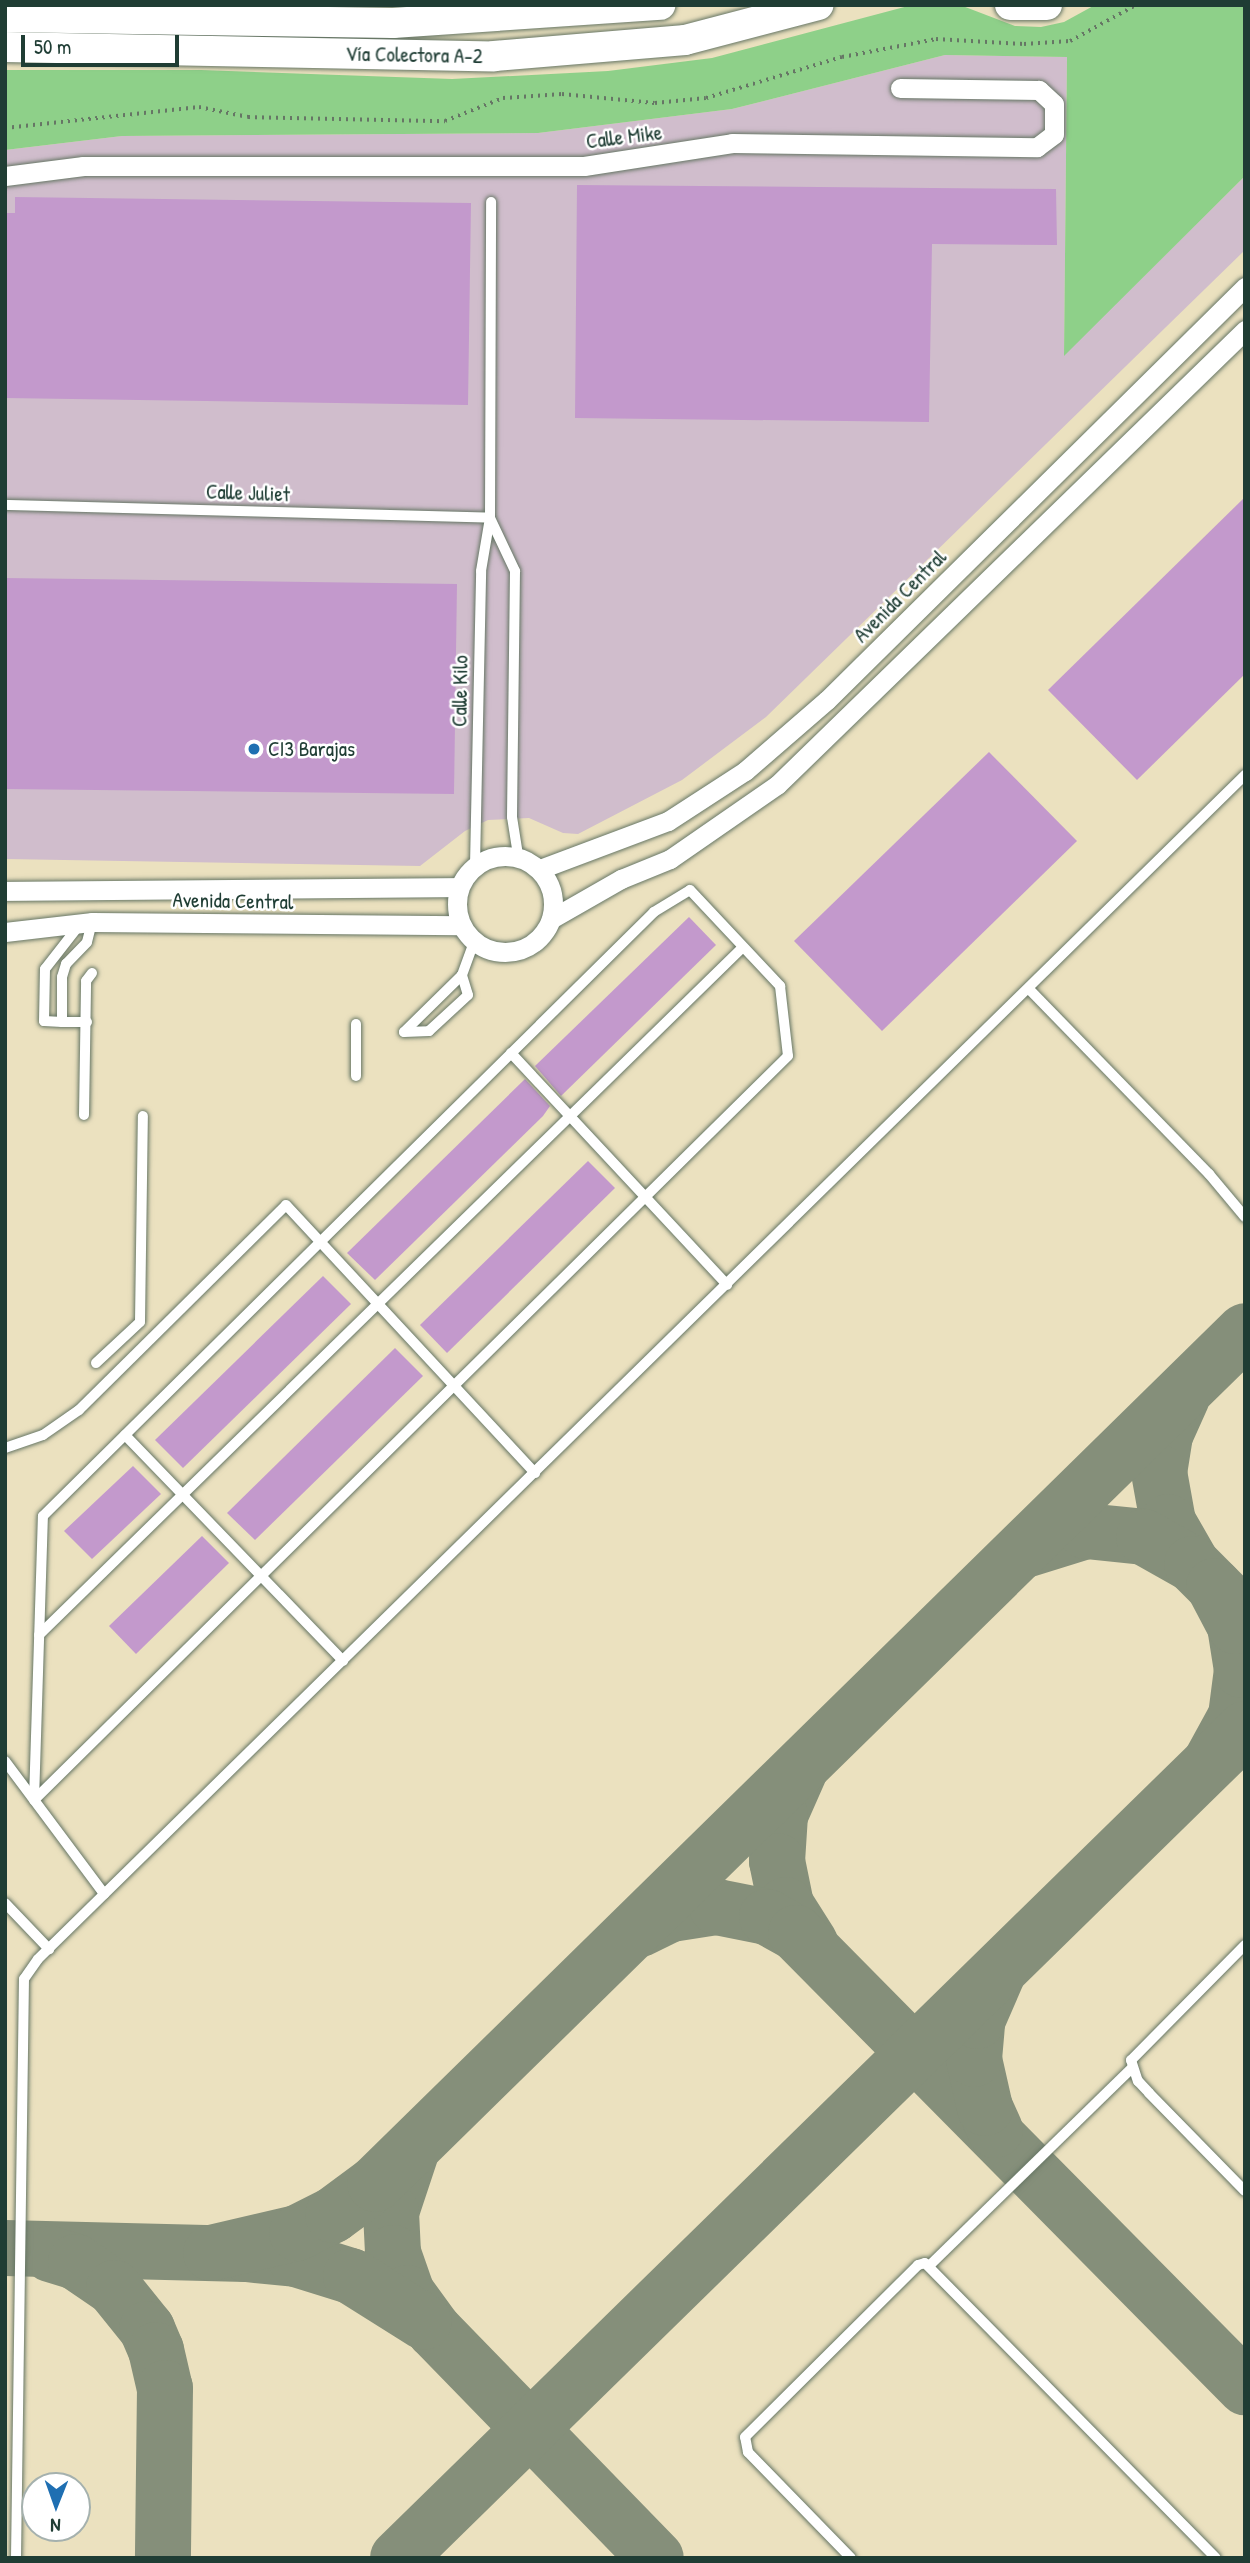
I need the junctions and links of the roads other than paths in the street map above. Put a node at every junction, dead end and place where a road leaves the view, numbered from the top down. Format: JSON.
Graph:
{"nodes":[{"id":1,"x":660,"y":5,"type":"edge"},
{"id":2,"x":818,"y":5,"type":"edge"},
{"id":3,"x":1010,"y":5,"type":"edge"},
{"id":4,"x":1047,"y":5,"type":"edge"},
{"id":5,"x":5,"y":17,"type":"edge"},
{"id":6,"x":5,"y":47,"type":"edge"},
{"id":7,"x":900,"y":88,"type":"dead end"},
{"id":8,"x":5,"y":176,"type":"edge"},
{"id":9,"x":491,"y":202,"type":"dead end"},
{"id":10,"x":1245,"y":287,"type":"edge"},
{"id":11,"x":1245,"y":330,"type":"edge"},
{"id":12,"x":5,"y":505,"type":"edge"},
{"id":13,"x":490,"y":518,"type":"junction"},
{"id":14,"x":1245,"y":775,"type":"edge"},
{"id":15,"x":518,"y":856,"type":"junction"},
{"id":16,"x":475,"y":865,"type":"junction"},
{"id":17,"x":540,"y":869,"type":"junction"},
{"id":18,"x":458,"y":887,"type":"junction"},
{"id":19,"x":5,"y":891,"type":"edge"},
{"id":20,"x":551,"y":919,"type":"junction"},
{"id":21,"x":86,"y":923,"type":"junction"},
{"id":22,"x":461,"y":925,"type":"junction"},
{"id":23,"x":5,"y":932,"type":"edge"},
{"id":24,"x":474,"y":942,"type":"junction"},
{"id":25,"x":743,"y":947,"type":"junction"},
{"id":26,"x":92,"y":973,"type":"dead end"},
{"id":27,"x":462,"y":975,"type":"junction"},
{"id":28,"x":1030,"y":990,"type":"junction"},
{"id":29,"x":62,"y":1022,"type":"junction"},
{"id":30,"x":86,"y":1022,"type":"junction"},
{"id":31,"x":356,"y":1024,"type":"dead end"},
{"id":32,"x":510,"y":1054,"type":"junction"},
{"id":33,"x":356,"y":1076,"type":"dead end"},
{"id":34,"x":84,"y":1115,"type":"dead end"},
{"id":35,"x":144,"y":1116,"type":"dead end"},
{"id":36,"x":569,"y":1117,"type":"junction"},
{"id":37,"x":644,"y":1199,"type":"junction"},
{"id":38,"x":1245,"y":1217,"type":"edge"},
{"id":39,"x":320,"y":1242,"type":"junction"},
{"id":40,"x":727,"y":1285,"type":"junction"},
{"id":41,"x":378,"y":1304,"type":"junction"},
{"id":42,"x":96,"y":1363,"type":"dead end"},
{"id":43,"x":454,"y":1386,"type":"junction"},
{"id":44,"x":125,"y":1435,"type":"junction"},
{"id":45,"x":5,"y":1448,"type":"edge"},
{"id":46,"x":535,"y":1473,"type":"junction"},
{"id":47,"x":183,"y":1495,"type":"junction"},
{"id":48,"x":261,"y":1577,"type":"junction"},
{"id":49,"x":39,"y":1635,"type":"junction"},
{"id":50,"x":343,"y":1661,"type":"junction"},
{"id":51,"x":5,"y":1761,"type":"edge"},
{"id":52,"x":34,"y":1800,"type":"junction"},
{"id":53,"x":104,"y":1894,"type":"junction"},
{"id":54,"x":5,"y":1903,"type":"edge"},
{"id":55,"x":1245,"y":1945,"type":"edge"},
{"id":56,"x":49,"y":1949,"type":"junction"},
{"id":57,"x":1132,"y":2068,"type":"junction"},
{"id":58,"x":1245,"y":2191,"type":"edge"},
{"id":59,"x":930,"y":2266,"type":"junction"},
{"id":60,"x":16,"y":2558,"type":"edge"},
{"id":61,"x":851,"y":2558,"type":"edge"},
{"id":62,"x":1216,"y":2558,"type":"edge"}],
"edges":[{"from":1,"to":5,"type":"main road"},
{"from":2,"to":6,"type":"main road","name":"Vía Colectora A-2"},
{"from":3,"to":4,"type":"main road"},
{"from":7,"to":8,"type":"street","name":"Calle Mike"},
{"from":9,"to":13,"type":"lane","name":"Calle Kilo"},
{"from":10,"to":17,"type":"street","name":"Avenida Central"},
{"from":11,"to":20,"type":"street"},
{"from":12,"to":13,"type":"lane","name":"Calle Juliet"},
{"from":13,"to":15,"type":"lane","name":"Calle Kilo"},
{"from":13,"to":16,"type":"lane","name":"Calle Kilo"},
{"from":14,"to":28,"type":"lane"},
{"from":15,"to":16,"type":"street"},
{"from":15,"to":17,"type":"street"},
{"from":16,"to":18,"type":"street"},
{"from":17,"to":20,"type":"street"},
{"from":18,"to":19,"type":"street","name":"Avenida Central"},
{"from":18,"to":22,"type":"street"},
{"from":20,"to":24,"type":"street"},
{"from":21,"to":22,"type":"street","name":"Avenida Central"},
{"from":21,"to":23,"type":"street","name":"Avenida Central"},
{"from":21,"to":29,"type":"lane"},
{"from":21,"to":29,"type":"lane"},
{"from":22,"to":24,"type":"street"},
{"from":24,"to":27,"type":"lane"},
{"from":25,"to":32,"type":"lane"},
{"from":25,"to":36,"type":"lane"},
{"from":25,"to":37,"type":"lane"},
{"from":26,"to":30,"type":"lane"},
{"from":27,"to":27,"type":"lane"},
{"from":28,"to":38,"type":"lane"},
{"from":28,"to":40,"type":"lane"},
{"from":29,"to":30,"type":"lane"},
{"from":30,"to":34,"type":"lane"},
{"from":31,"to":33,"type":"lane"},
{"from":32,"to":36,"type":"lane"},
{"from":32,"to":39,"type":"lane"},
{"from":35,"to":42,"type":"lane"},
{"from":36,"to":37,"type":"lane"},
{"from":36,"to":41,"type":"lane"},
{"from":37,"to":40,"type":"lane"},
{"from":37,"to":43,"type":"lane"},
{"from":39,"to":41,"type":"lane"},
{"from":39,"to":44,"type":"lane"},
{"from":39,"to":45,"type":"lane"},
{"from":40,"to":46,"type":"lane"},
{"from":41,"to":43,"type":"lane"},
{"from":41,"to":47,"type":"lane"},
{"from":43,"to":46,"type":"lane"},
{"from":43,"to":48,"type":"lane"},
{"from":44,"to":47,"type":"lane"},
{"from":44,"to":49,"type":"lane"},
{"from":46,"to":50,"type":"lane"},
{"from":47,"to":48,"type":"lane"},
{"from":47,"to":49,"type":"lane"},
{"from":48,"to":50,"type":"lane"},
{"from":48,"to":52,"type":"lane"},
{"from":49,"to":52,"type":"lane"},
{"from":50,"to":53,"type":"lane"},
{"from":51,"to":52,"type":"lane"},
{"from":52,"to":53,"type":"lane"},
{"from":53,"to":56,"type":"lane"},
{"from":54,"to":56,"type":"lane"},
{"from":55,"to":57,"type":"lane"},
{"from":56,"to":60,"type":"lane"},
{"from":57,"to":58,"type":"lane"},
{"from":57,"to":59,"type":"lane"},
{"from":59,"to":61,"type":"lane"},
{"from":59,"to":62,"type":"lane"}]}
